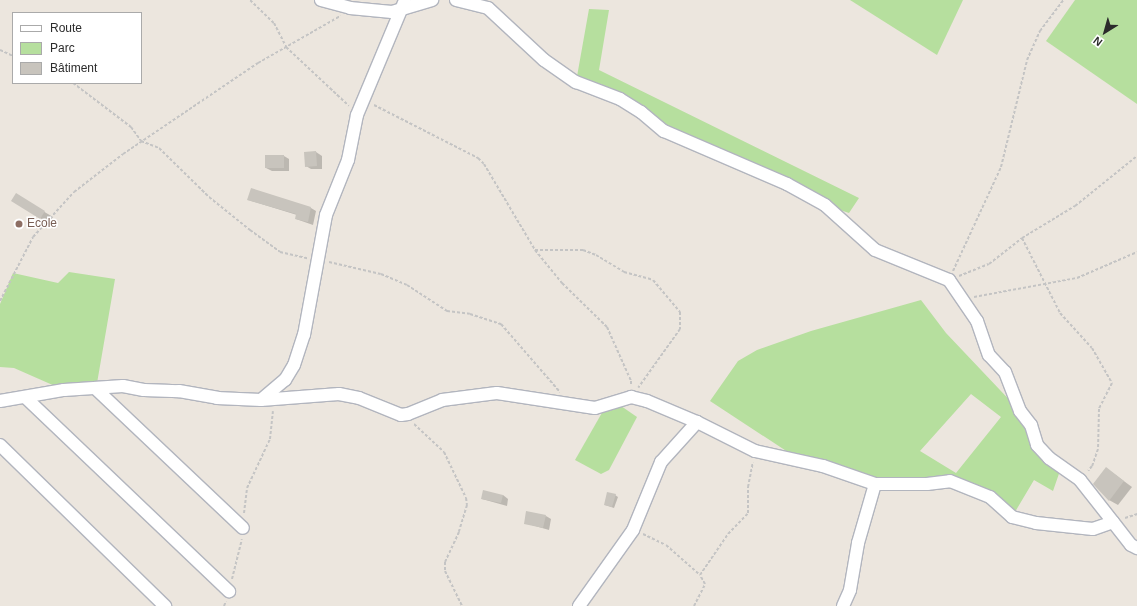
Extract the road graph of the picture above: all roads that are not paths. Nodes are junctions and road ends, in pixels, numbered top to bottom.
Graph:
1 (320, 0) edge
2 (432, 0) edge
3 (456, 0) edge
4 (403, 5) edge
5 (96, 389) junction
6 (25, 397) junction
7 (261, 400) junction
8 (0, 401) edge
9 (697, 422) junction
10 (0, 445) edge
11 (875, 484) junction
12 (1112, 522) junction
13 (243, 528) road end
14 (1137, 548) edge
15 (228, 591) road end
16 (165, 606) edge
17 (579, 606) edge
18 (843, 606) edge

1 - 4 street
2 - 4 street
3 - 12 street
4 - 7 street
5 - 6 street
5 - 7 street
5 - 13 street
6 - 8 street
6 - 15 street
7 - 9 street
9 - 11 street
9 - 17 street
10 - 16 street
11 - 12 street
11 - 18 street
12 - 14 street

